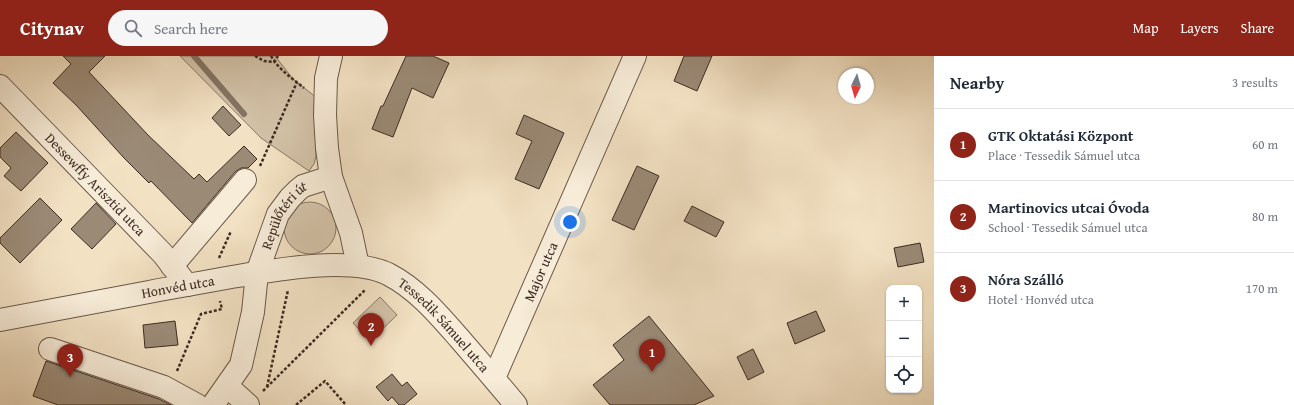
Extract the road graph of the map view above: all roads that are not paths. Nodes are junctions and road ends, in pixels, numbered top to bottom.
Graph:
1 (331, 56) edge
2 (635, 56) edge
3 (0, 86) edge
4 (252, 175) road end
5 (331, 177) junction
6 (172, 266) junction
7 (360, 276) junction
8 (256, 282) junction
9 (187, 284) junction
10 (0, 320) edge
11 (50, 349) dead end
12 (494, 378) junction
13 (227, 386) junction
14 (197, 405) edge
15 (213, 405) edge
16 (248, 405) edge
17 (516, 405) edge

1 - 5 street, Repülőtéri út
2 - 12 street, Major utca
3 - 6 street, Dessewffy Arisztid utca
4 - 6 street
5 - 7 street, Repülőtéri út
5 - 8 street, Repülőtéri út
6 - 9 street, Dessewffy Arisztid utca
7 - 8 street, Honvéd utca
7 - 12 street, Tessedik Sámuel utca
8 - 9 street, Honvéd utca
8 - 13 street, Repülőtéri út
9 - 10 street, Honvéd utca
11 - 14 street
12 - 17 street, Tessedik Sámuel utca
13 - 15 street, Repülőtéri út
13 - 16 street

